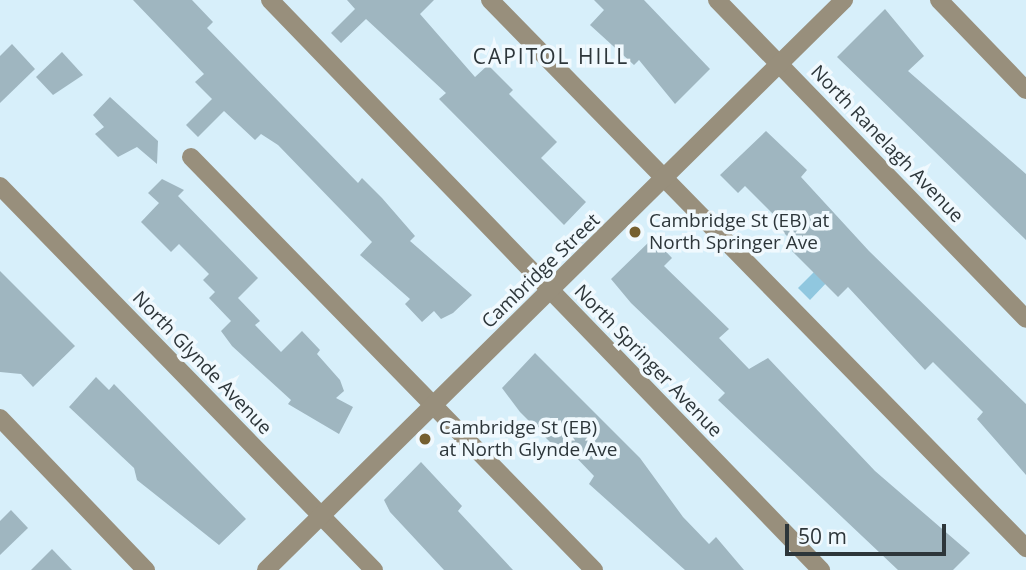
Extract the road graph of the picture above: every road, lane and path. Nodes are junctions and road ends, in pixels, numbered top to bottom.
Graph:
1 (270, 0) edge
2 (490, 0) edge
3 (717, 0) edge
4 (844, 0) edge
5 (939, 0) edge
6 (780, 65) junction
7 (1026, 90) edge
8 (191, 157) dead end
9 (665, 178) junction
10 (0, 186) edge
11 (550, 291) junction
12 (1026, 318) edge
13 (434, 405) junction
14 (0, 418) edge
15 (321, 516) junction
16 (1026, 548) edge
17 (146, 570) edge
18 (266, 570) edge
19 (374, 570) edge
20 (594, 570) edge
21 (821, 570) edge

1 - 11 street, North Springer Avenue
2 - 9 street
3 - 6 street, North Ranelagh Avenue
4 - 6 street, Cambridge Street
5 - 7 street
6 - 9 street, Cambridge Street
6 - 12 street, North Ranelagh Avenue
8 - 13 street
9 - 11 street, Cambridge Street
9 - 16 street
10 - 15 street, North Glynde Avenue
11 - 13 street, Cambridge Street
11 - 21 street, North Springer Avenue
13 - 15 street, Cambridge Street
13 - 20 street
14 - 17 street
15 - 18 street, Cambridge Street
15 - 19 street, North Glynde Avenue

